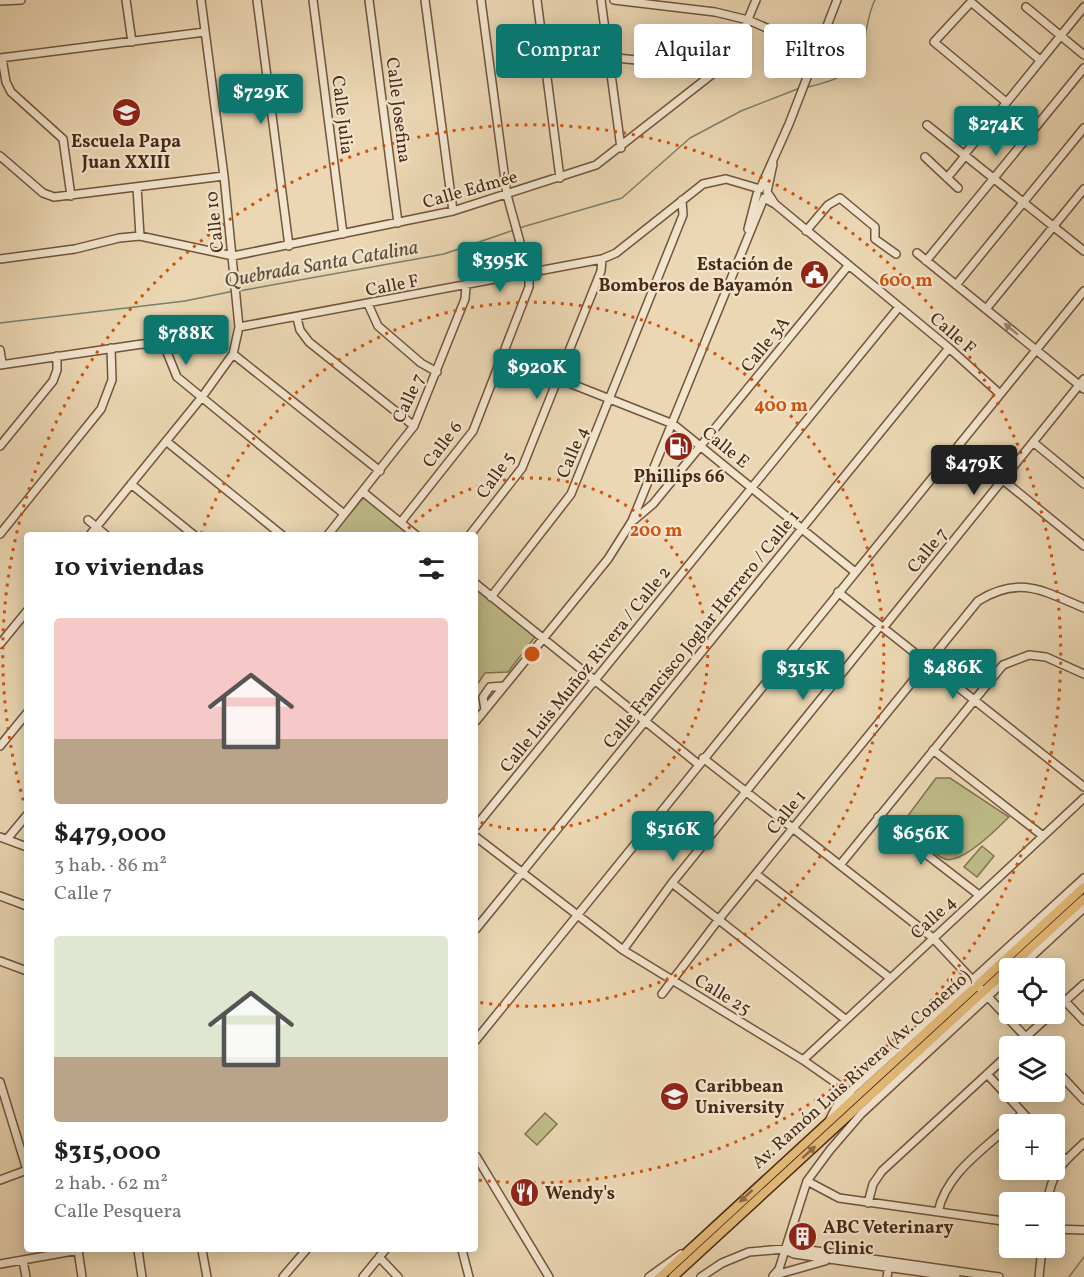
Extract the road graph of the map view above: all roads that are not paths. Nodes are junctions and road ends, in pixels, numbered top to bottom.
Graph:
1 (21, 0) edge
2 (126, 0) edge
3 (201, 0) edge
4 (257, 0) edge
5 (313, 0) edge
6 (369, 0) edge
7 (425, 0) edge
8 (481, 0) edge
9 (537, 0) edge
10 (601, 0) edge
11 (614, 0) edge
12 (756, 0) edge
13 (837, 0) edge
14 (0, 1) edge
15 (1026, 7) dead end
16 (1084, 7) edge
17 (748, 20) junction
18 (604, 24) edge
19 (746, 24) edge
20 (828, 24) edge
21 (764, 27) edge
22 (205, 32) junction
23 (1060, 35) junction
24 (132, 42) junction
25 (1084, 55) edge
26 (1, 58) edge
27 (1040, 60) junction
28 (1084, 68) edge
29 (611, 78) edge
30 (708, 78) edge
31 (807, 78) edge
32 (1006, 102) junction
33 (927, 125) dead end
34 (1084, 128) edge
35 (621, 148) junction
36 (964, 155) junction
37 (0, 156) edge
38 (925, 157) dead end
39 (224, 176) junction
40 (561, 178) junction
41 (947, 178) junction
42 (994, 179) junction
43 (137, 187) junction
44 (958, 188) dead end
45 (1084, 189) edge
46 (761, 193) junction
47 (507, 195) junction
48 (71, 196) junction
49 (1078, 197) junction
50 (682, 200) junction
51 (1084, 202) edge
52 (1023, 203) junction
53 (453, 212) junction
54 (398, 223) junction
55 (1053, 226) junction
56 (806, 231) junction
57 (343, 234) junction
58 (140, 236) junction
59 (289, 246) junction
60 (1084, 251) edge
61 (917, 253) dead end
62 (896, 254) dead end
63 (232, 256) junction
64 (603, 259) junction
65 (0, 260) edge
66 (926, 261) junction
67 (848, 266) junction
68 (529, 275) junction
69 (956, 285) junction
70 (466, 286) junction
71 (1084, 291) edge
72 (368, 304) junction
73 (899, 307) junction
74 (986, 309) junction
75 (297, 318) junction
76 (239, 327) junction
77 (111, 348) junction
78 (949, 348) junction
79 (0, 350) edge
80 (1036, 350) junction
81 (233, 354) junction
82 (57, 356) junction
83 (1, 364) edge
84 (436, 372) junction
85 (559, 379) junction
86 (1082, 384) edge
87 (1000, 394) junction
88 (201, 397) junction
89 (611, 399) junction
90 (673, 424) junction
91 (414, 426) junction
92 (166, 441) junction
93 (1033, 442) junction
94 (0, 446) edge
95 (701, 447) junction
96 (380, 471) junction
97 (1003, 480) junction
98 (131, 483) junction
99 (1084, 483) edge
100 (752, 488) junction
101 (363, 492) junction
102 (344, 514) junction
103 (88, 520) dead end
104 (633, 521) junction
105 (401, 522) junction
106 (96, 526) junction
107 (802, 528) junction
108 (92, 532) edge
109 (103, 532) edge
110 (190, 532) edge
111 (277, 532) edge
112 (330, 532) edge
113 (412, 532) edge
114 (472, 532) edge
115 (0, 534) edge
116 (1084, 546) edge
117 (855, 572) junction
118 (478, 586) edge
119 (838, 592) junction
120 (491, 597) junction
121 (1084, 608) edge
122 (24, 615) edge
123 (881, 627) junction
124 (543, 638) junction
125 (0, 644) edge
126 (926, 664) junction
127 (1084, 674) edge
128 (595, 680) junction
129 (974, 701) junction
130 (24, 716) edge
131 (478, 719) edge
132 (645, 721) junction
133 (0, 729) edge
134 (8, 735) junction
135 (0, 746) edge
136 (933, 750) junction
137 (700, 761) junction
138 (1084, 788) edge
139 (746, 792) junction
140 (1084, 798) edge
141 (24, 818) edge
142 (878, 818) junction
143 (478, 824) edge
144 (793, 828) junction
145 (1043, 836) junction
146 (3, 838) edge
147 (478, 839) edge
148 (24, 846) edge
149 (840, 865) junction
150 (520, 873) junction
151 (756, 874) junction
152 (1084, 878) edge
153 (672, 883) junction
154 (1084, 887) edge
155 (979, 895) junction
156 (0, 896) edge
157 (1084, 899) edge
158 (24, 905) edge
159 (1084, 908) edge
160 (576, 915) junction
161 (718, 919) junction
162 (478, 926) edge
163 (933, 938) junction
164 (623, 950) junction
165 (1030, 958) edge
166 (0, 962) edge
167 (24, 970) edge
168 (890, 978) junction
169 (671, 980) junction
170 (999, 981) edge
171 (1084, 984) edge
172 (981, 988) junction
173 (662, 994) dead end
174 (1065, 1001) joint
175 (845, 1019) junction
176 (1084, 1021) edge
177 (1040, 1024) edge
178 (1025, 1036) edge
179 (1027, 1036) edge
180 (478, 1038) edge
181 (803, 1060) junction
182 (999, 1063) edge
183 (987, 1074) junction
184 (1065, 1080) edge
185 (0, 1082) edge
186 (854, 1094) junction
187 (1084, 1100) edge
188 (1023, 1113) edge
189 (999, 1135) edge
190 (1084, 1143) edge
191 (478, 1159) edge
192 (24, 1160) edge
193 (1066, 1160) joint
194 (24, 1171) edge
195 (0, 1180) edge
196 (807, 1181) junction
197 (1049, 1192) edge
198 (868, 1203) junction
199 (938, 1212) junction
200 (999, 1220) edge
201 (1065, 1229) edge
202 (1084, 1230) edge
203 (689, 1250) junction
204 (785, 1250) junction
205 (67, 1252) edge
206 (78, 1252) edge
207 (138, 1252) edge
208 (202, 1252) edge
209 (304, 1252) edge
210 (383, 1252) edge
211 (463, 1252) edge
212 (379, 1257) junction
213 (1041, 1258) edge
214 (23, 1260) junction
215 (832, 1260) junction
216 (0, 1264) edge
217 (889, 1265) junction
218 (771, 1276) edge
219 (26, 1277) edge
220 (82, 1277) edge
221 (142, 1277) edge
222 (207, 1277) edge
223 (283, 1277) edge
224 (363, 1277) edge
225 (398, 1277) edge
226 (469, 1277) edge
227 (549, 1277) edge
228 (649, 1277) edge
229 (660, 1277) edge
230 (674, 1277) edge
231 (701, 1277) edge
232 (887, 1277) edge
233 (957, 1277) edge
234 (999, 1277) edge
235 (1039, 1277) edge

1 - 14 street
2 - 24 street
3 - 22 street, Calle 10
4 - 59 street
5 - 57 street, Calle Julia
6 - 54 street, Calle Josefina
7 - 53 street
8 - 47 street
9 - 40 street
10 - 18 street
11 - 17 street
12 - 17 street, Calle Edmée
13 - 20 street
15 - 23 street
16 - 23 street
17 - 19 street, Calle Edmée
17 - 21 street
22 - 24 street
22 - 39 street, Calle 10
23 - 25 street
23 - 27 street
24 - 26 street
26 - 48 street
27 - 32 street
27 - 32 street
28 - 42 street
29 - 35 street
30 - 35 street, Calle Edmée
31 - 46 street
32 - 36 street
33 - 36 street
34 - 52 street
35 - 40 street, Calle Edmée
36 - 41 street
36 - 42 street
37 - 48 street
38 - 41 street
39 - 43 street
39 - 63 street, Calle 10
40 - 47 street, Calle Edmée
41 - 44 street
42 - 52 street
42 - 66 street
43 - 48 street
43 - 58 street
45 - 49 street
46 - 50 street, Calle F
46 - 56 street, Calle F
46 - 90 street
47 - 53 street, Calle Edmée
47 - 68 street
49 - 51 street
49 - 55 street
50 - 64 street, Calle F
50 - 89 street, Calle 4
52 - 55 street
52 - 69 street
53 - 54 street, Calle Edmée
54 - 57 street, Calle Edmée
55 - 60 street
55 - 74 street
56 - 62 street
56 - 67 street, Calle F
57 - 59 street, Calle Edmée
58 - 63 street, Calle Edmée
58 - 65 street
59 - 63 street, Calle Edmée
61 - 66 street
63 - 76 street, Calle 10
64 - 68 street, Calle F
64 - 85 street, Calle 5
66 - 69 street
67 - 73 street, Calle F
67 - 95 street, Calle 3A
68 - 70 street, Calle F
68 - 105 street, Calle 6
69 - 74 street
70 - 72 street, Calle F
70 - 84 street, Calle 7
71 - 80 street
72 - 75 street, Calle F
72 - 84 street
73 - 78 street, Calle F
73 - 100 street, Calle Luis Muñoz Rivera / Calle 2
80 -> 74 street
75 - 76 street, Calle F
75 - 91 street
76 - 81 street, Calle 10
77 - 82 street
77 - 88 street
77 - 115 street
78 - 87 street, Calle F
78 - 107 street, Calle Francisco Joglar Herrero / Calle 1
79 - 83 street
80 - 86 street
80 - 87 street
81 - 88 street, Calle 10
81 - 96 street
82 - 83 street
82 - 94 street
84 - 91 street, Calle 7
85 - 89 street, Calle E
85 - 114 street, Calle 5
86 - 93 street, Calle 7
87 - 117 street
88 - 92 street, Calle 10
88 - 102 street
89 - 90 street, Calle E
89 - 120 street, Calle 4
90 - 95 street, Calle E
90 - 104 street
91 - 96 street, Calle 7
92 - 98 street, Calle 10
92 - 111 street
93 - 97 street, Calle 7
93 - 99 street
95 - 100 street, Calle E
95 - 104 street, Calle 3A
96 - 101 street, Calle 7
97 - 116 street
97 - 123 street, Calle 7
98 - 106 street, Calle 10
98 - 110 street
100 - 107 street, Calle E
100 - 128 street, Calle Luis Muñoz Rivera / Calle 2
101 - 102 street, Calle 7
101 - 105 street
102 - 112 street, Calle 7
103 - 106 street
104 - 124 street
105 - 113 street
106 - 108 street, Calle 10
106 - 109 street
107 - 117 street, Calle E
107 - 132 street, Calle Francisco Joglar Herrero / Calle 1
117 - 119 street
118 - 120 street
119 - 123 street
119 - 137 street
120 - 124 street
121 - 126 street, Calle 1
122 - 125 street
123 - 126 street
123 - 139 street, Calle 7
124 - 128 street
124 - 131 street
126 - 129 street
126 - 144 street, Calle 1
127 - 129 street
128 - 132 street
128 - 143 street, Calle Luis Muñoz Rivera / Calle 2
129 - 136 street
129 - 138 street
130 - 134 street
132 - 137 street
132 - 150 street, Calle Francisco Joglar Herrero / Calle 1
133 - 134 street
134 - 135 street
136 - 142 street
136 - 145 street
137 - 139 street
137 - 160 street
139 - 144 street
139 - 153 street, Calle 7
140 - 145 street, Calle 4
141 - 146 street
142 - 149 street
142 - 155 street
144 - 149 street
144 - 151 street, Calle 1
145 - 155 street, Calle 4
146 - 148 street
147 - 150 street, Calle 25
149 - 163 street
150 - 160 street, Calle 25
150 - 162 street, Calle Francisco Joglar Herrero / Calle 1
151 - 161 street, Calle 1
151 - 168 street
152 - 172 street
153 - 161 street
153 - 164 street, Calle 7
154 - 172 main road, Av. Ramón Luis Rivera (Av. Comerío)
155 - 163 street, Calle 4
156 - 158 street
157 - 172 main road, Av. Ramón Luis Rivera (Av. Comerío)
159 - 165 street
160 - 164 street, Calle 25
160 - 180 street
161 - 169 street, Calle 1
161 - 175 street
163 - 168 street, Calle 4
163 - 172 street
164 - 169 street, Calle 25
166 - 167 street
168 - 175 street, Calle 4
169 - 173 street, Calle 1
169 - 181 street, Calle 25
170 - 172 street
171 - 174 street
172 - 178 street
172 - 186 main road, Av. Ramón Luis Rivera (Av. Comerío)
172 - 196 street
230 -> 172 main road, Av. Ramón Luis Rivera (Av. Comerío)
174 - 176 street
175 - 181 street, Calle 4
177 - 179 street
181 - 186 street, Calle 25
182 - 183 street
183 - 188 street
183 - 198 street
184 - 187 street
185 - 192 street
186 -> 203 main road, Av. Ramón Luis Rivera (Av. Comerío)
189 - 199 street
190 - 193 street
191 - 227 street
193 - 197 street
194 - 195 street
196 - 198 street
196 - 204 street
198 - 199 street
199 - 200 street
201 - 202 street
203 - 228 street
203 - 229 main road, Av. Ramón Luis Rivera (Av. Comerío)
204 - 215 street
204 - 217 street
204 - 218 street
204 - 231 street
205 - 214 street
206 - 220 street
207 - 221 street
208 - 222 street
209 - 223 street
210 - 212 street
211 - 226 street
212 - 224 street
212 - 225 street
213 - 235 street
214 - 216 street
214 - 219 street
215 - 217 street
215 - 218 street
217 - 232 street
217 - 233 street
217 - 234 street

